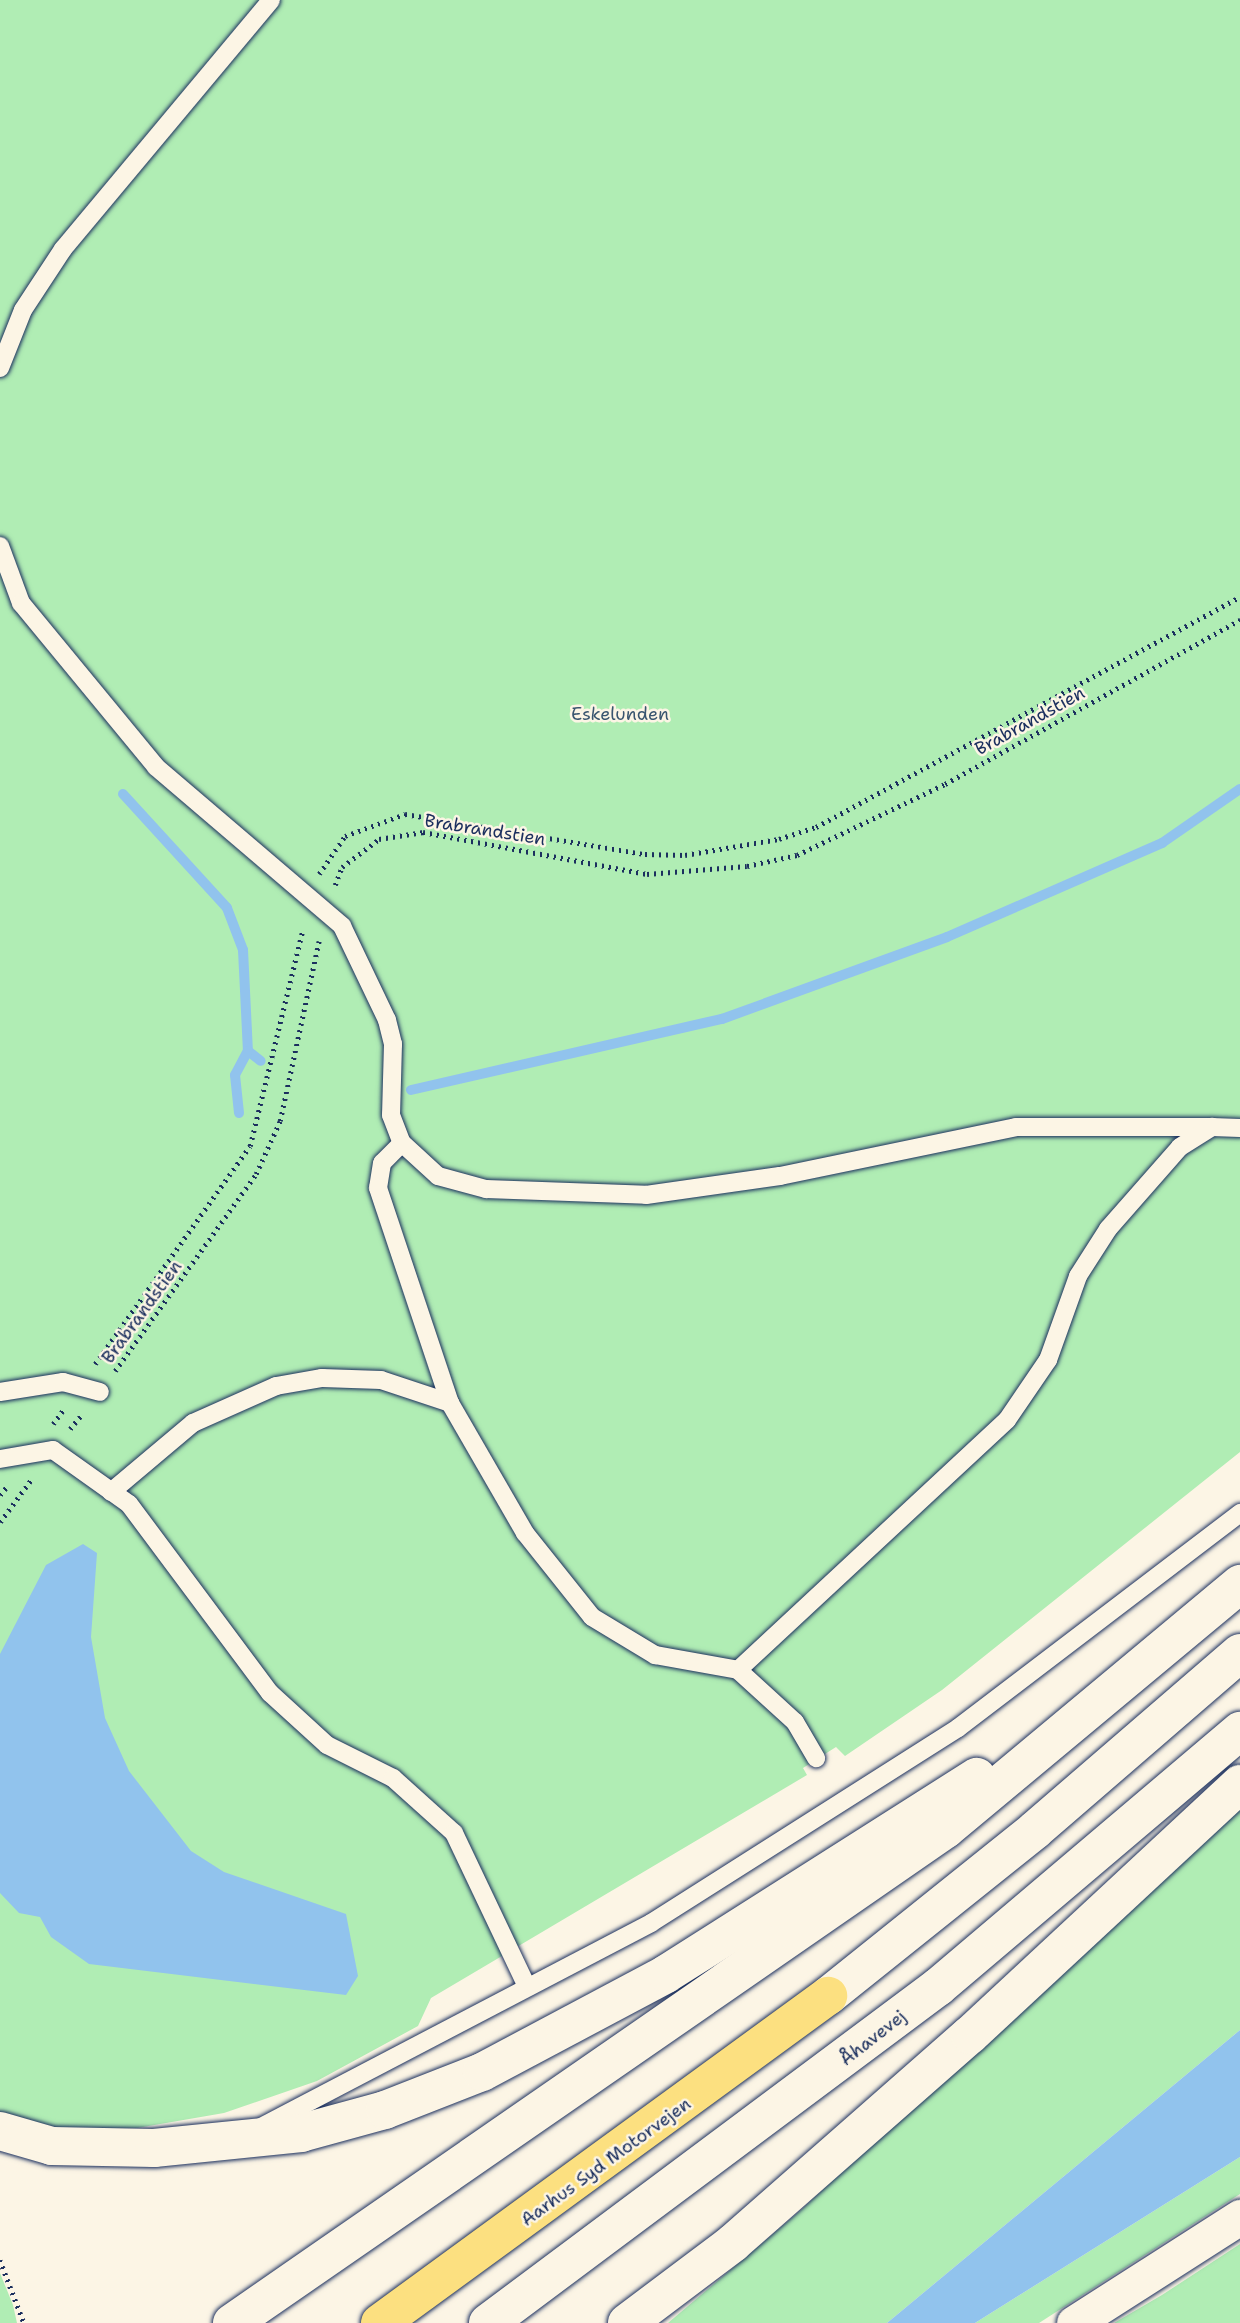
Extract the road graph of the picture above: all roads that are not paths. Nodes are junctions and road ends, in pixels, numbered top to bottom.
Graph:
1 (271, 0) edge
2 (0, 368) edge
3 (0, 546) edge
4 (3, 564) edge
5 (1212, 1127) junction
6 (1240, 1128) edge
7 (402, 1143) junction
8 (0, 1392) edge
9 (100, 1392) road end
10 (450, 1403) junction
11 (0, 1459) edge
12 (111, 1492) junction
13 (1240, 1513) edge
14 (1240, 1584) edge
15 (1240, 1653) edge
16 (738, 1670) junction
17 (1097, 1701) junction
18 (1240, 1731) edge
19 (816, 1758) dead end
20 (1240, 1784) edge
21 (527, 1987) junction
22 (828, 1996) joint
23 (0, 2131) edge
24 (231, 2143) junction
25 (1240, 2217) edge
26 (232, 2323) edge
27 (380, 2323) edge
28 (488, 2323) edge
29 (627, 2323) edge
30 (1074, 2323) edge

1 - 2 lane
3 - 4 lane
4 - 7 lane
5 - 6 lane
5 - 7 lane
5 - 16 lane
7 - 10 lane
8 - 9 lane
10 - 12 lane
10 - 16 lane
11 - 12 lane
12 - 21 lane
13 - 21 lane
14 - 17 main road
15 - 22 main road
16 - 19 lane
17 - 24 main road
17 - 26 main road
18 - 28 main road, Åhavevej
20 - 29 main road
21 - 24 lane
22 - 27 highway, Aarhus Syd Motorvejen
23 - 24 main road
25 - 30 street

